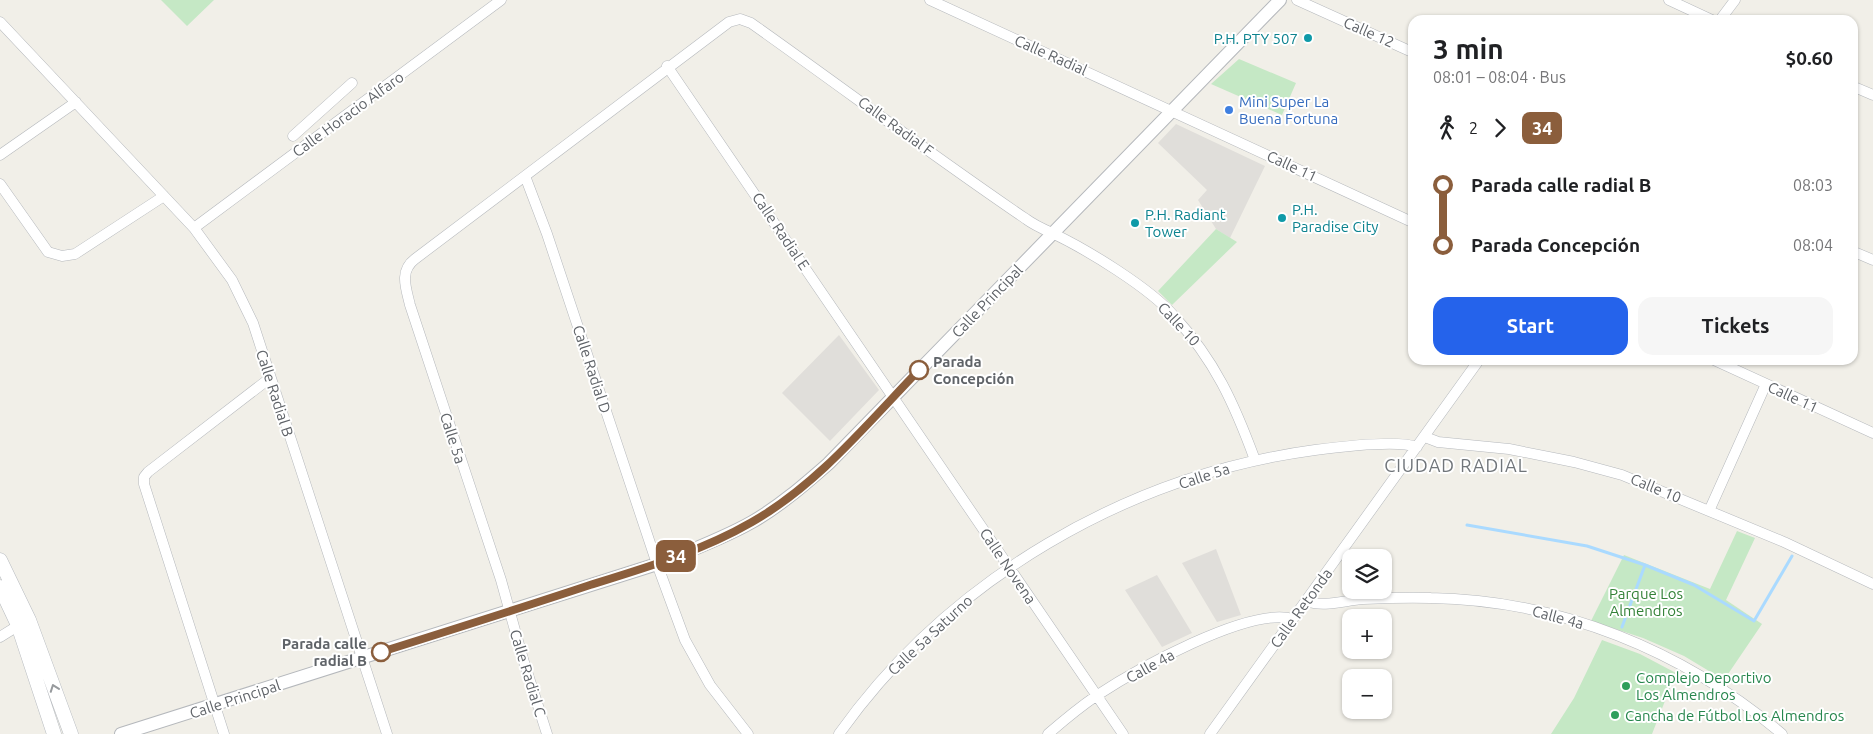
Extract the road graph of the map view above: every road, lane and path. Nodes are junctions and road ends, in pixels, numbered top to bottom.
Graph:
1 (501, 0) edge
2 (930, 0) edge
3 (1280, 0) edge
4 (1298, 0) edge
5 (1669, 0) edge
6 (1735, 0) edge
7 (1701, 15) edge
8 (1724, 15) edge
9 (0, 22) edge
10 (1408, 50) edge
11 (667, 66) junction
12 (352, 83) dead end
13 (1858, 89) edge
14 (1873, 95) edge
15 (76, 102) junction
16 (1172, 110) junction
17 (304, 127) junction
18 (293, 136) dead end
19 (314, 139) junction
20 (0, 155) edge
21 (525, 176) junction
22 (0, 184) edge
23 (164, 196) junction
24 (1408, 220) edge
25 (194, 228) junction
26 (1052, 233) junction
27 (1858, 254) edge
28 (1873, 260) edge
29 (1475, 365) edge
30 (1725, 365) edge
31 (270, 378) junction
32 (1766, 384) junction
33 (894, 396) junction
34 (1873, 433) edge
35 (1425, 437) junction
36 (1417, 447) junction
37 (1255, 460) junction
38 (1709, 510) junction
39 (0, 560) edge
40 (656, 564) junction
41 (1008, 567) junction
42 (1873, 584) edge
43 (0, 587) edge
44 (1306, 601) junction
45 (509, 611) junction
46 (1293, 619) junction
47 (23, 623) junction
48 (0, 637) edge
49 (363, 658) junction
50 (1096, 696) junction
51 (215, 706) junction
52 (54, 734) edge
53 (71, 734) edge
54 (121, 734) edge
55 (224, 734) edge
56 (387, 734) edge
57 (547, 734) edge
58 (748, 734) edge
59 (839, 734) edge
60 (1048, 734) edge
61 (1123, 734) edge
62 (1210, 734) edge
63 (1782, 734) edge

1 - 19 street, Calle Horacio Alfaro
2 - 16 street, Calle Radial
3 - 16 street, Calle Principal
4 - 10 street, Calle 12
5 - 7 street
6 - 8 street
9 - 15 street, Calle Radial B
11 - 21 street
11 - 26 street, Calle Radial F
11 - 33 street, Calle Radial E
12 - 17 street
13 - 14 street
15 - 20 street
15 - 23 street, Calle Radial B
16 - 24 street, Calle 11
16 - 26 street, Calle Principal
17 - 18 street
17 - 19 street
19 - 25 street, Calle Horacio Alfaro
21 - 40 street, Calle Radial D
21 - 45 street, Calle 5a
22 - 23 street
23 - 25 street, Calle Radial B
25 - 31 street, Calle Radial B
26 - 33 street, Calle Principal
26 - 37 street, Calle 10
27 - 28 street
29 - 35 street, Calle Retonda
30 - 32 street, Calle 11
31 - 49 street, Calle Radial B
31 - 51 street
32 - 34 street, Calle 11
32 - 38 street
33 - 40 street, Calle Principal
33 - 41 street, Calle Novena
35 - 36 street, Calle Retonda
35 - 38 street, Calle 10
36 - 37 street, Calle 5a
36 - 44 street, Calle Retonda
37 - 41 street, Calle 5a
38 - 42 street, Calle 10
39 - 47 main road
40 - 45 street, Calle Principal
40 - 58 street, Calle Radial D
41 - 50 street, Calle Novena
41 - 59 street, Calle 5a Saturno
43 - 47 main road
44 - 46 street, Calle Retonda
44 - 63 street, Calle 4a
45 - 49 street, Calle Principal
45 - 57 street, Calle Radial C
46 - 50 street, Calle 4a
46 - 62 street, Calle Retonda
47 - 48 street
47 - 52 main road
53 -> 47 main road
49 - 51 street, Calle Principal
49 - 56 street, Calle Radial B
50 - 60 street, Calle 4a
50 - 61 street, Calle Novena
51 - 54 street, Calle Principal
51 - 55 street

